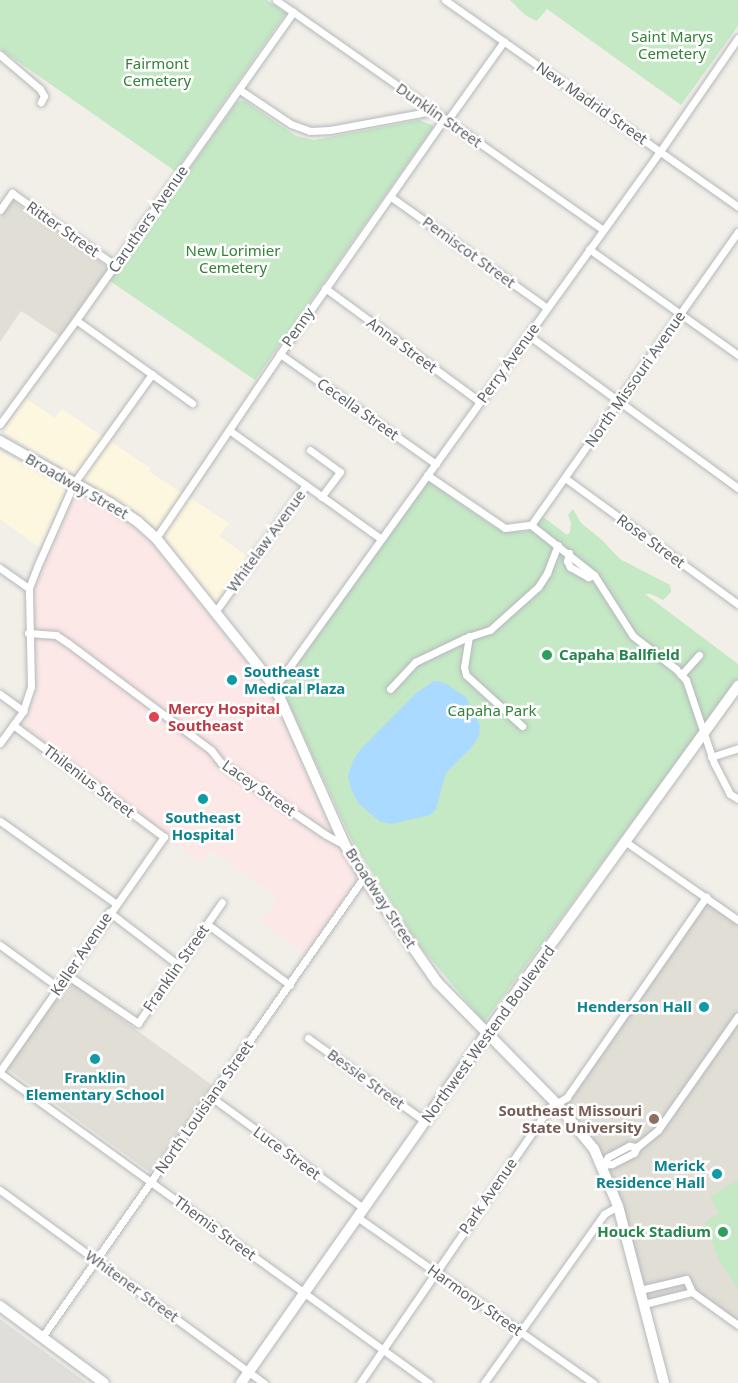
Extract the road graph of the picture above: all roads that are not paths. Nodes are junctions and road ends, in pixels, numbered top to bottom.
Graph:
1 (276, 0) edge
2 (445, 0) edge
3 (293, 12) junction
4 (738, 38) edge
5 (504, 41) junction
6 (0, 55) edge
7 (240, 90) junction
8 (41, 102) dead end
9 (433, 111) junction
10 (446, 120) junction
11 (661, 150) junction
12 (392, 197) junction
13 (738, 207) edge
14 (0, 210) edge
15 (603, 230) junction
16 (738, 232) edge
17 (590, 249) junction
18 (115, 265) junction
19 (325, 288) junction
20 (547, 308) junction
21 (680, 314) junction
22 (76, 320) junction
23 (528, 335) junction
24 (280, 354) junction
25 (738, 355) edge
26 (152, 374) junction
27 (619, 400) junction
28 (480, 402) junction
29 (192, 403) dead end
30 (0, 424) edge
31 (229, 430) junction
32 (0, 441) edge
33 (310, 450) dead end
34 (436, 464) junction
35 (427, 475) junction
36 (565, 478) junction
37 (74, 483) junction
38 (306, 485) junction
39 (738, 488) edge
40 (321, 497) junction
41 (531, 525) junction
42 (156, 538) junction
43 (381, 539) junction
44 (558, 545) junction
45 (0, 568) edge
46 (28, 588) junction
47 (738, 604) edge
48 (215, 612) junction
49 (28, 633) junction
50 (469, 636) junction
51 (699, 655) dead end
52 (681, 675) junction
53 (738, 686) edge
54 (275, 687) junction
55 (390, 689) dead end
56 (0, 694) edge
57 (23, 711) junction
58 (13, 725) junction
59 (522, 726) dead end
60 (703, 736) junction
61 (0, 743) edge
62 (738, 748) edge
63 (711, 757) junction
64 (738, 799) edge
65 (0, 821) edge
66 (164, 837) joint
67 (626, 842) junction
68 (345, 845) junction
69 (364, 877) junction
70 (706, 897) junction
71 (222, 902) dead end
72 (115, 903) junction
73 (109, 912) junction
74 (738, 920) edge
75 (207, 924) junction
76 (0, 945) edge
77 (177, 964) junction
78 (290, 985) junction
79 (58, 987) junction
80 (738, 1016) edge
81 (486, 1034) junction
82 (308, 1038) dead end
83 (0, 1072) edge
84 (211, 1097) junction
85 (557, 1104) junction
86 (425, 1121) junction
87 (602, 1165) junction
88 (150, 1182) junction
89 (0, 1190) edge
90 (618, 1206) junction
91 (360, 1213) junction
92 (95, 1258) junction
93 (435, 1273) junction
94 (640, 1290) junction
95 (305, 1292) junction
96 (692, 1292) junction
97 (644, 1304) junction
98 (0, 1306) edge
99 (738, 1325) edge
100 (521, 1332) junction
101 (42, 1337) junction
102 (384, 1349) junction
103 (248, 1372) junction
104 (104, 1383) edge
105 (241, 1383) edge
106 (264, 1383) edge
107 (360, 1383) edge
108 (429, 1383) edge
109 (484, 1383) edge
110 (593, 1383) edge
111 (664, 1383) edge

1 - 3 street, Dunklin Street
2 - 5 street, New Madrid Street
3 - 7 street, Caruthers Avenue
3 - 9 street, Dunklin Street
4 - 11 street, Perry Avenue
5 - 10 street, Penny
5 - 11 street, New Madrid Street
6 - 8 street
7 - 9 street
7 - 18 street, Caruthers Avenue
9 - 10 street, Dunklin Street
10 - 12 street, Penny
10 - 15 street, Dunklin Street
11 - 13 street, New Madrid Street
11 - 15 street, Perry Avenue
12 - 19 street, Penny
12 - 20 street, Pemiscot Street
14 - 18 street, Ritter Street
15 - 17 street, Perry Avenue
16 - 21 street, North Missouri Avenue
17 - 20 street, Perry Avenue
17 - 21 street
18 - 22 street, Caruthers Avenue
19 - 24 street, Penny
19 - 28 street, Anna Street
20 - 23 street, Perry Avenue
21 - 25 street
21 - 27 street, North Missouri Avenue
22 - 26 street
22 - 30 street, Caruthers Avenue
23 - 27 street
23 - 28 street, Perry Avenue
24 - 31 street, Penny
24 - 34 street, Cecella Street
26 - 29 street
26 - 37 street
27 - 36 street, North Missouri Avenue
27 - 39 street
28 - 34 street, Perry Avenue
31 - 38 street
31 - 42 street, Penny
32 - 37 main road, Broadway Street
33 - 40 street
34 - 35 street, Perry Avenue
35 - 41 street
35 - 43 street, Perry Avenue
36 - 41 street, North Missouri Avenue
36 - 47 street, Rose Street
37 - 42 main road, Broadway Street
37 - 46 street
38 - 40 street, Whitelaw Avenue
38 - 48 street, Whitelaw Avenue
40 - 43 street, Whitelaw Avenue
41 - 44 street
42 - 48 main road, Broadway Street
43 - 54 street, Perry Avenue
44 - 50 street
44 - 52 street
45 - 46 street
46 - 49 street
48 - 54 main road, Broadway Street
49 - 57 street
49 - 68 street, Lacey Street
50 - 55 street
50 - 59 street
51 - 52 street
52 - 60 street
53 - 60 main road, Northwest Westend Boulevard
54 - 68 main road, Broadway Street
56 - 57 street
57 - 58 street
58 - 61 street
58 - 66 street, Thilenius Street
60 - 63 street
60 - 67 main road, Northwest Westend Boulevard
62 - 63 street
63 - 64 street
65 - 72 street
66 - 72 street, Keller Avenue
67 - 70 street
67 - 81 main road, Northwest Westend Boulevard
68 - 69 main road, Broadway Street
69 - 78 street, North Louisiana Street
69 - 81 main road, Broadway Street
70 - 74 street
70 - 85 street, Park Avenue
71 - 75 street, Franklin Street
72 - 73 street, Keller Avenue
73 - 77 street
73 - 79 street, Keller Avenue
75 - 77 street, Franklin Street
75 - 78 street
76 - 79 street
77 - 79 street, Franklin Street
78 - 84 street, North Louisiana Street
79 - 83 street, Keller Avenue
80 - 87 street
81 - 85 main road, Broadway Street
81 - 86 main road, Northwest Westend Boulevard
82 - 86 street, Bessie Street
83 - 88 street, Themis Street
84 - 88 street, North Louisiana Street
84 - 91 street, Luce Street
85 - 87 main road, Broadway Street
85 - 93 street, Park Avenue
86 - 91 main road, Northwest Westend Boulevard
87 - 90 main road, Broadway Street
88 - 92 street, North Louisiana Street
88 - 95 street, Themis Street
89 - 92 street, Whitener Street
90 - 94 main road, Broadway Street
90 - 100 street
91 - 93 street, Harmony Street
91 - 95 main road, Northwest Westend Boulevard
92 - 101 street, North Louisiana Street
92 - 103 street, Whitener Street
93 - 100 street, Harmony Street
93 - 102 street, Park Avenue
94 - 96 street
94 - 97 main road, Broadway Street
95 - 102 street, Themis Street
95 - 103 main road, Northwest Westend Boulevard
96 - 97 street
96 - 99 street
97 - 111 main road, Broadway Street
98 - 101 main road
100 - 109 street
100 - 110 street, Harmony Street
101 - 104 main road
102 - 107 street, Park Avenue
102 - 108 street, Themis Street
103 - 105 main road, Northwest Westend Boulevard
103 - 106 street, Whitener Street

